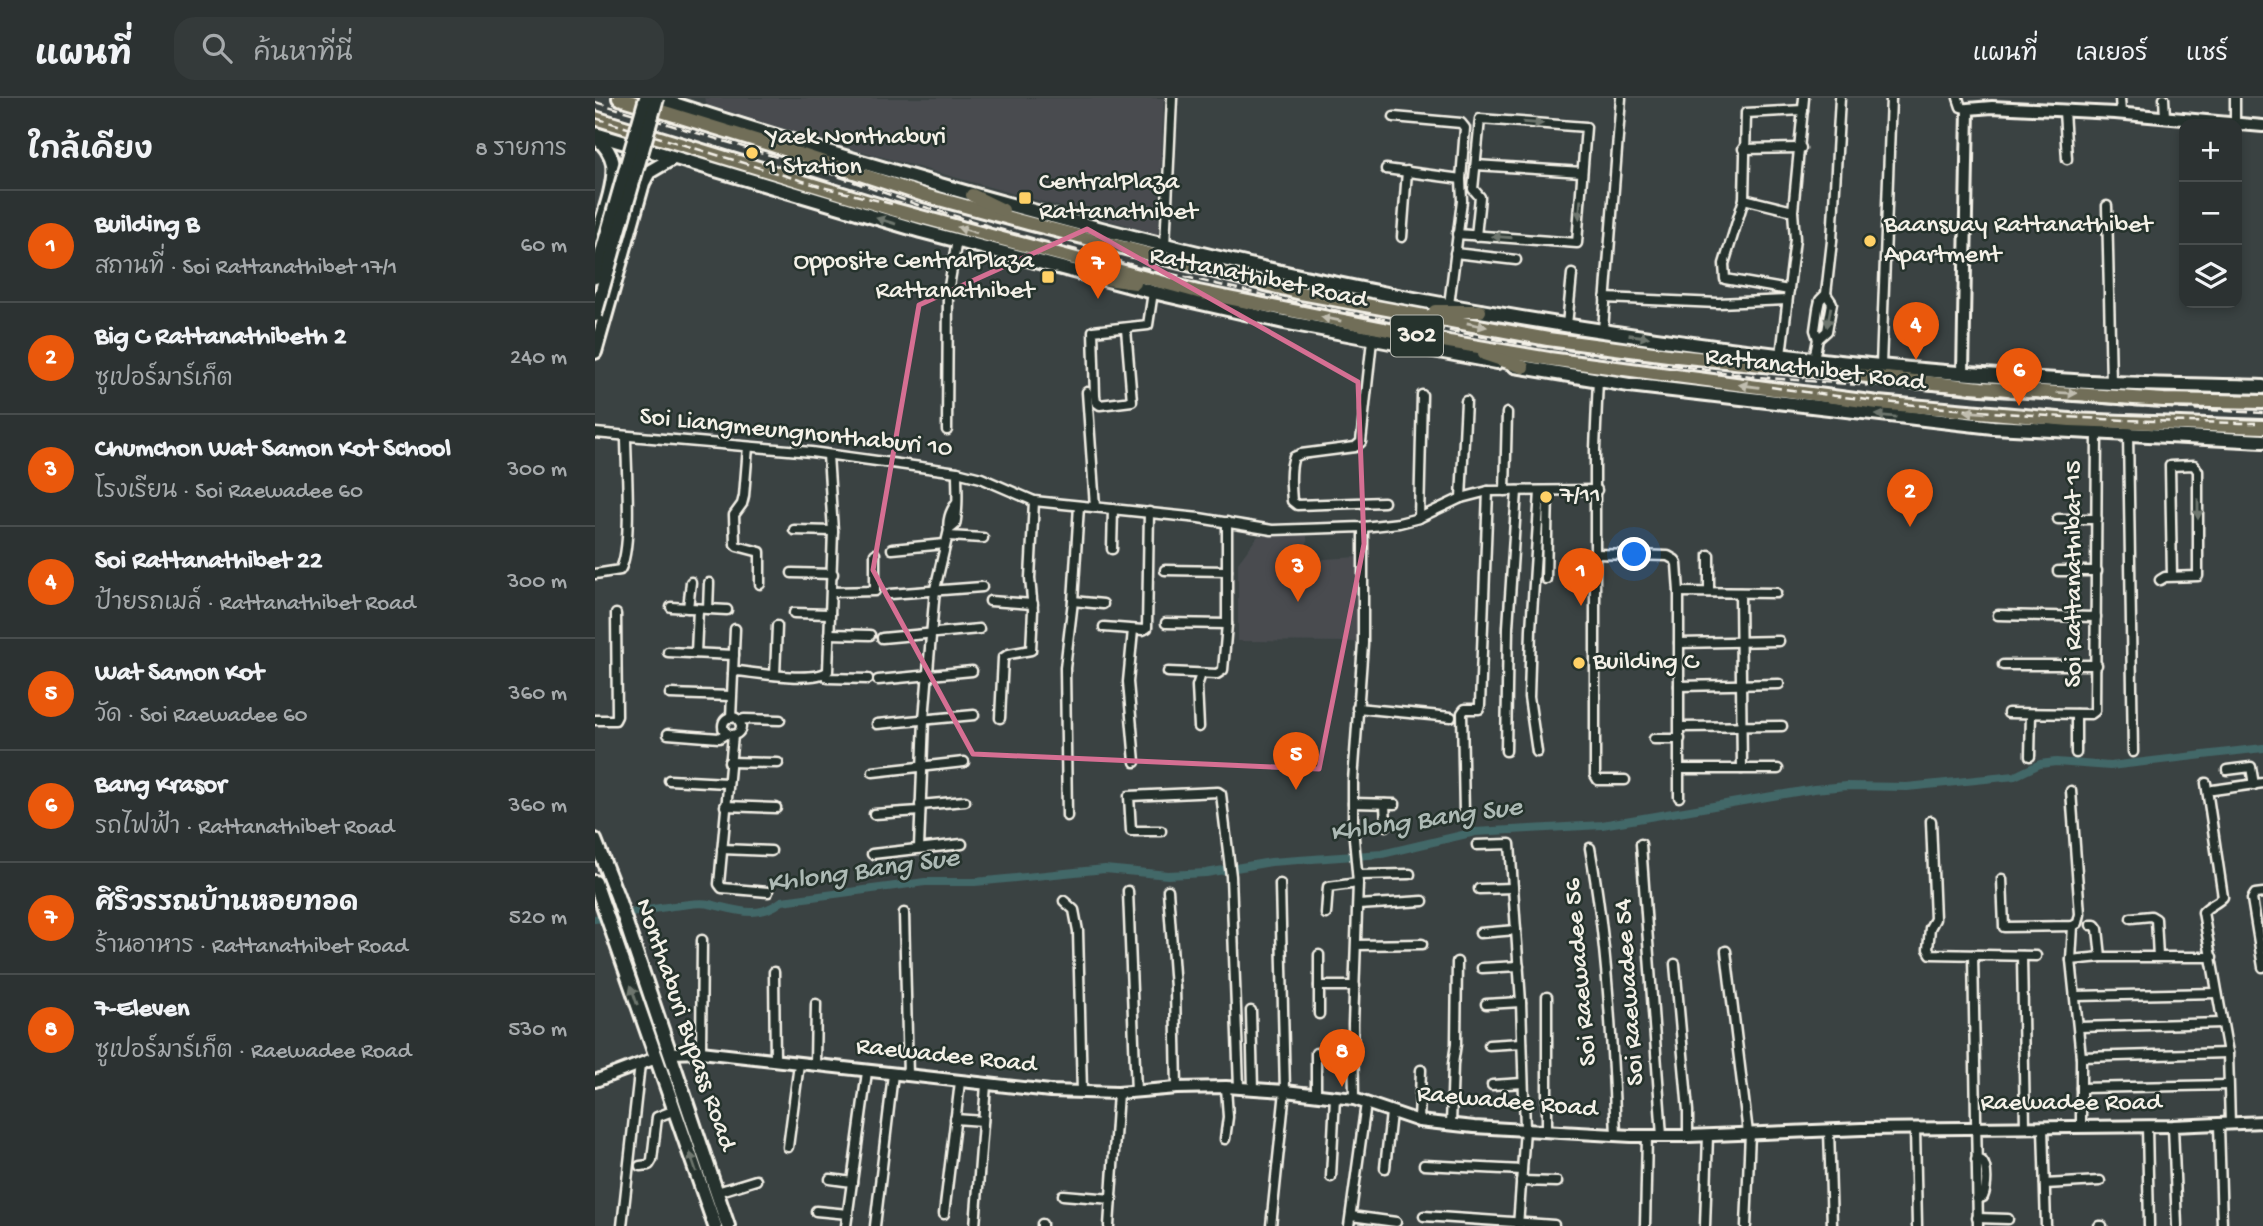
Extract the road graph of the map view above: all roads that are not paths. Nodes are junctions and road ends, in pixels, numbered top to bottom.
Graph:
1 (619, 98) edge
2 (646, 98) edge
3 (656, 98) edge
4 (685, 98) edge
5 (1172, 98) edge
6 (1621, 98) edge
7 (1804, 98) edge
8 (1840, 98) edge
9 (1891, 98) edge
10 (1958, 98) edge
11 (2120, 98) edge
12 (2164, 98) edge
13 (2235, 98) edge
14 (1968, 109) junction
15 (1803, 110) junction
16 (2064, 111) junction
17 (699, 112) junction
18 (2121, 113) junction
19 (1394, 117) dead end
20 (2165, 117) junction
21 (595, 118) edge
22 (2188, 119) edge
23 (2235, 119) edge
24 (2242, 124) edge
25 (2263, 126) edge
26 (595, 135) edge
27 (1801, 148) junction
28 (1744, 149) junction
29 (673, 158) junction
30 (2067, 159) dead end
31 (1476, 165) junction
32 (1386, 169) dead end
33 (1407, 171) junction
34 (1582, 172) junction
35 (612, 178) junction
36 (1461, 179) junction
37 (643, 183) junction
38 (972, 195) junction
39 (1744, 199) junction
40 (2107, 206) dead end
41 (1793, 211) junction
42 (1028, 223) junction
43 (1457, 234) junction
44 (1476, 236) junction
45 (1402, 237) dead end
46 (957, 240) junction
47 (595, 242) edge
48 (1165, 246) junction
49 (1455, 253) junction
50 (1515, 260) dead end
51 (1572, 274) dead end
52 (595, 277) edge
53 (1100, 278) junction
54 (1153, 292) junction
55 (1198, 292) junction
56 (1788, 295) junction
57 (1605, 298) junction
58 (1449, 305) junction
59 (1480, 311) junction
60 (1407, 312) junction
61 (595, 315) edge
62 (1567, 325) junction
63 (1126, 329) junction
64 (1603, 330) junction
65 (1372, 340) junction
66 (1449, 342) junction
67 (595, 352) edge
68 (1781, 355) junction
69 (1814, 359) junction
70 (1881, 366) junction
71 (1523, 367) junction
72 (1962, 373) junction
73 (1598, 379) junction
74 (2111, 383) junction
75 (1087, 392) dead end
76 (2260, 395) edge
77 (1422, 396) dead end
78 (1466, 401) dead end
79 (1507, 413) dead end
80 (2263, 427) edge
81 (947, 430) dead end
82 (2097, 432) junction
83 (595, 433) edge
84 (2128, 433) junction
85 (626, 437) junction
86 (2263, 440) edge
87 (748, 447) junction
88 (828, 455) junction
89 (957, 472) junction
90 (1488, 491) junction
91 (1505, 491) junction
92 (1517, 491) junction
93 (1597, 491) junction
94 (1544, 492) junction
95 (1461, 498) junction
96 (1034, 501) junction
97 (1384, 502) dead end
98 (1079, 506) junction
99 (1095, 507) junction
100 (1113, 509) junction
101 (1149, 512) junction
102 (1419, 518) junction
103 (2057, 519) dead end
104 (2097, 519) junction
105 (1227, 522) junction
106 (1363, 527) junction
107 (794, 530) dead end
108 (833, 531) junction
109 (947, 537) junction
110 (983, 538) dead end
111 (892, 549) dead end
112 (1112, 549) dead end
113 (875, 554) dead end
114 (1596, 554) junction
115 (1709, 555) dead end
116 (1165, 570) dead end
117 (1227, 570) junction
118 (2058, 570) dead end
119 (2097, 571) junction
120 (792, 573) dead end
121 (833, 574) junction
122 (595, 575) edge
123 (2172, 576) junction
124 (1546, 579) dead end
125 (2160, 580) dead end
126 (691, 582) dead end
127 (709, 583) dead end
128 (760, 584) dead end
129 (982, 587) dead end
130 (935, 589) junction
131 (832, 592) junction
132 (1679, 592) junction
133 (1709, 592) junction
134 (1739, 593) junction
135 (1776, 593) dead end
136 (890, 594) dead end
137 (990, 601) dead end
138 (1073, 601) junction
139 (1033, 604) junction
140 (1103, 604) dead end
141 (671, 607) dead end
142 (693, 608) junction
143 (708, 609) junction
144 (727, 610) dead end
145 (794, 612) dead end
146 (617, 614) dead end
147 (830, 614) junction
148 (1998, 615) dead end
149 (2096, 617) junction
150 (1165, 623) dead end
151 (1227, 624) junction
152 (778, 626) dead end
153 (1104, 626) dead end
154 (735, 629) dead end
155 (979, 629) dead end
156 (1133, 630) junction
157 (829, 634) junction
158 (932, 634) junction
159 (870, 635) dead end
160 (882, 638) dead end
161 (1779, 641) dead end
162 (1740, 642) junction
163 (1679, 643) junction
164 (668, 652) dead end
165 (696, 653) junction
166 (734, 655) junction
167 (2003, 665) dead end
168 (2097, 666) junction
169 (972, 671) dead end
170 (1168, 672) dead end
171 (733, 674) junction
172 (824, 674) junction
173 (1201, 674) junction
174 (775, 675) junction
175 (927, 675) junction
176 (867, 679) dead end
177 (878, 680) dead end
178 (1741, 684) junction
179 (1779, 684) dead end
180 (1679, 686) junction
181 (670, 694) dead end
182 (731, 696) junction
183 (1357, 708) junction
184 (2008, 713) dead end
185 (2031, 713) junction
186 (2076, 714) junction
187 (974, 715) dead end
188 (1451, 717) dead end
189 (1000, 718) dead end
190 (735, 719) junction
191 (925, 719) junction
192 (595, 720) edge
193 (780, 720) dead end
194 (877, 724) dead end
195 (1741, 726) junction
196 (1782, 726) dead end
197 (1199, 727) dead end
198 (1680, 727) junction
199 (668, 734) dead end
200 (730, 734) junction
201 (1654, 739) dead end
202 (1680, 739) junction
203 (1506, 751) dead end
204 (1537, 752) dead end
205 (2133, 752) dead end
206 (2076, 753) dead end
207 (2030, 756) dead end
208 (729, 761) junction
209 (964, 762) dead end
210 (1135, 762) dead end
211 (778, 763) dead end
212 (922, 766) junction
213 (1679, 769) junction
214 (1742, 769) junction
215 (1778, 769) dead end
216 (2227, 770) dead end
217 (873, 772) dead end
218 (669, 780) dead end
219 (1625, 780) dead end
220 (727, 783) junction
221 (2258, 784) edge
222 (2071, 791) dead end
223 (1679, 797) dead end
224 (964, 802) dead end
225 (1353, 803) junction
226 (725, 806) junction
227 (776, 808) dead end
228 (920, 808) junction
229 (874, 814) dead end
230 (1464, 814) dead end
231 (1066, 816) dead end
232 (1931, 821) dead end
233 (1386, 826) dead end
234 (1161, 831) dead end
235 (595, 840) edge
236 (962, 844) dead end
237 (1641, 844) dead end
238 (1477, 845) dead end
239 (919, 848) junction
240 (1590, 848) dead end
241 (722, 849) junction
242 (771, 851) dead end
243 (872, 854) dead end
244 (1410, 874) dead end
245 (1358, 879) junction
246 (2002, 879) dead end
247 (595, 882) edge
248 (1280, 884) dead end
249 (1513, 888) junction
250 (1479, 889) dead end
251 (1168, 890) dead end
252 (1128, 891) dead end
253 (768, 892) dead end
254 (2263, 893) edge
255 (1064, 901) dead end
256 (1423, 901) dead end
257 (1358, 905) junction
258 (904, 913) dead end
259 (1326, 914) dead end
260 (2131, 918) dead end
261 (2091, 925) dead end
262 (2073, 926) junction
263 (1516, 930) junction
264 (1481, 933) dead end
265 (702, 940) dead end
266 (1422, 944) dead end
267 (1357, 945) junction
268 (1726, 951) dead end
269 (1319, 955) dead end
270 (1973, 955) junction
271 (2022, 956) junction
272 (2036, 956) dead end
273 (2101, 957) junction
274 (2158, 957) junction
275 (2212, 957) junction
276 (2071, 960) junction
277 (1457, 962) dead end
278 (1675, 964) dead end
279 (1518, 966) junction
280 (2263, 967) edge
281 (1482, 968) dead end
282 (774, 972) dead end
283 (1319, 986) junction
284 (1355, 986) junction
285 (2217, 993) junction
286 (2076, 996) junction
287 (1547, 997) dead end
288 (1521, 1002) junction
289 (1486, 1003) dead end
290 (816, 1004) dead end
291 (1251, 1011) dead end
292 (1319, 1014) dead end
293 (2222, 1023) junction
294 (2079, 1027) junction
295 (1522, 1043) junction
296 (1489, 1045) dead end
297 (701, 1052) junction
298 (670, 1053) junction
299 (1315, 1053) dead end
300 (2228, 1054) junction
301 (2081, 1057) junction
302 (656, 1058) junction
303 (775, 1061) junction
304 (799, 1063) junction
305 (640, 1064) junction
306 (815, 1065) junction
307 (1421, 1070) dead end
308 (867, 1072) junction
309 (893, 1074) junction
310 (908, 1076) junction
311 (595, 1081) edge
312 (960, 1082) junction
313 (1523, 1083) junction
314 (986, 1085) junction
315 (1492, 1085) dead end
316 (2228, 1085) junction
317 (1226, 1087) junction
318 (1239, 1087) junction
319 (1177, 1088) junction
320 (2081, 1088) junction
321 (1253, 1089) junction
322 (1285, 1091) junction
323 (1082, 1092) junction
324 (1136, 1092) junction
325 (1118, 1093) junction
326 (1316, 1095) junction
327 (1335, 1097) junction
328 (1354, 1099) junction
329 (1366, 1103) junction
330 (675, 1110) junction
331 (1391, 1113) junction
332 (955, 1118) junction
333 (983, 1121) junction
334 (1419, 1121) junction
335 (2263, 1122) edge
336 (2225, 1124) junction
337 (1451, 1125) junction
338 (2147, 1126) junction
339 (2173, 1126) junction
340 (2025, 1127) junction
341 (2043, 1127) junction
342 (2081, 1127) junction
343 (1915, 1128) junction
344 (1976, 1128) junction
345 (1525, 1129) junction
346 (1829, 1130) junction
347 (1548, 1131) junction
348 (1749, 1133) junction
349 (1616, 1135) junction
350 (1708, 1135) junction
351 (1647, 1136) junction
352 (1663, 1136) junction
353 (1688, 1136) junction
354 (1226, 1139) dead end
355 (788, 1147) dead end
356 (1424, 1165) dead end
357 (641, 1166) dead end
358 (1385, 1168) dead end
359 (1522, 1170) junction
360 (1331, 1177) dead end
361 (830, 1179) dead end
362 (756, 1180) dead end
363 (1521, 1181) junction
364 (2100, 1181) dead end
365 (852, 1182) junction
366 (1557, 1182) dead end
367 (2045, 1184) junction
368 (717, 1192) junction
369 (1063, 1195) dead end
370 (1112, 1199) junction
371 (816, 1211) dead end
372 (848, 1214) junction
373 (944, 1214) dead end
374 (1351, 1216) junction
375 (1424, 1216) dead end
376 (2008, 1219) dead end
377 (1397, 1222) dead end
378 (1977, 1222) edge
379 (1518, 1224) edge
380 (1554, 1225) edge
381 (622, 1226) edge
382 (715, 1226) edge
383 (728, 1226) edge
384 (846, 1226) edge
385 (875, 1226) edge
386 (975, 1226) edge
387 (1109, 1226) edge
388 (1271, 1226) edge
389 (1349, 1226) edge
390 (1645, 1226) edge
391 (1706, 1226) edge
392 (1746, 1226) edge
393 (1832, 1226) edge
394 (1917, 1226) edge
395 (2046, 1226) edge
396 (2149, 1226) edge
397 (2177, 1226) edge
398 (2222, 1226) edge

1 - 42 main road, Rattanathibet Road / 302
2 - 52 main road, bridge
3 - 17 main road, Rattanathibet Road / 302
3 - 61 main road, bridge
4 - 17 main road
5 - 48 street
6 - 57 street
7 - 15 street
8 - 69 street
9 - 70 street
10 - 14 street
11 - 18 street
12 - 20 street
13 - 23 street
14 - 16 street
14 - 72 street
15 - 27 street
15 - 28 street
16 - 18 street
16 - 30 street
17 - 38 main road, Rattanathibet Road / 302
18 - 20 street
19 - 36 street
20 - 22 street
55 -> 21 main road, Rattanathibet Road / 302
24 - 25 street
26 - 29 main road, Rattanathibet Road / 302
26 - 35 main road
27 - 28 street
27 - 41 street
28 - 39 street
29 - 37 main road
46 -> 29 main road, Rattanathibet Road / 302
31 - 34 street
31 -> 34 street
31 - 44 street
32 - 33 street
33 - 36 street
33 - 45 street
34 -> 44 street
35 - 37 main road
35 - 47 main road
36 - 43 street
37 - 67 main road
38 - 42 main road
38 - 48 main road, Rattanathibet Road / 302
39 - 41 street
39 - 56 street
40 - 74 street
41 - 56 street
42 - 60 main road, Rattanathibet Road / 302
43 - 44 street
43 - 49 street
46 - 53 main road, Rattanathibet Road / 302
46 - 81 street
48 - 58 main road, Rattanathibet Road / 302
49 - 50 street
49 - 58 street
51 - 62 street
53 - 54 main road, Rattanathibet Road / 302
53 - 55 main road
54 - 63 street
54 - 65 main road, Rattanathibet Road / 302
66 -> 55 main road, Rattanathibet Road / 302
56 - 57 street
56 - 68 street
57 - 64 street
58 - 59 main road, Rattanathibet Road / 302
59 - 60 main road
59 - 62 main road, Rattanathibet Road / 302
60 -> 76 main road, Rattanathibet Road / 302
62 - 64 main road, Rattanathibet Road / 302
63 - 63 street
64 -> 68 main road, Rattanathibet Road / 302
65 - 71 main road, Rattanathibet Road / 302
65 - 97 street
66 - 71 main road
80 -> 66 main road, Rattanathibet Road / 302
68 - 69 main road, Rattanathibet Road / 302
69 - 70 main road, Rattanathibet Road / 302
70 - 72 main road, Rattanathibet Road / 302
71 - 73 main road, Rattanathibet Road / 302
72 - 74 main road, Rattanathibet Road / 302
82 -> 73 main road, Rattanathibet Road / 302
73 - 93 street
74 - 76 main road, Rattanathibet Road / 302
75 - 99 street
77 - 102 street
78 - 95 street
79 - 91 street
82 - 84 main road, Rattanathibet Road / 302
82 - 104 street, Soi Rattanathibat 15
83 - 85 street, Soi Liangmeungnonthaburi 10
84 - 86 main road, Rattanathibet Road / 302
84 - 205 street
85 - 87 street, Soi Liangmeungnonthaburi 10
85 - 122 street
87 - 88 street, Soi Liangmeungnonthaburi 10
87 - 128 street
88 - 89 street, Soi Liangmeungnonthaburi 10
88 - 108 street
89 - 96 street, Soi Liangmeungnonthaburi 10
89 - 109 street
90 - 91 street, Soi Liangmeungnonthaburi 10
90 - 95 street, Soi Liangmeungnonthaburi 10
90 - 230 street
91 - 92 street, Soi Liangmeungnonthaburi 10
92 - 94 street, Soi Liangmeungnonthaburi 10
92 - 203 street
93 - 94 street, Soi Liangmeungnonthaburi 10
93 - 114 street
94 - 124 street
94 - 204 street
95 - 102 street, Soi Liangmeungnonthaburi 10
96 - 98 street, Soi Liangmeungnonthaburi 10
96 - 139 street
98 - 99 street, Soi Liangmeungnonthaburi 10
98 - 138 street
99 - 100 street, Soi Liangmeungnonthaburi 10
100 - 101 street, Soi Liangmeungnonthaburi 10
100 - 112 street
101 - 105 street, Soi Liangmeungnonthaburi 10
101 - 156 street
102 - 106 street, Soi Liangmeungnonthaburi 10
103 - 104 street
104 - 119 street, Soi Rattanathibat 15
105 - 106 street, Soi Liangmeungnonthaburi 10
105 - 117 street
106 - 183 street
107 - 108 street
108 - 121 street
109 - 110 street
109 - 111 street
109 - 130 street
113 - 131 street
114 - 132 street
114 - 219 street
115 - 133 street
116 - 117 street
117 - 151 street
118 - 119 street
119 - 149 street, Soi Rattanathibat 15
120 - 121 street
121 - 131 street
123 -> 123 street
123 - 125 street
126 - 142 street
127 - 143 street
129 - 130 street
130 - 136 street
130 - 158 street
131 - 147 street
132 - 133 street
132 - 163 street
133 - 134 street
134 - 135 street
134 - 162 street
137 - 139 street
138 - 140 street
138 - 231 street
139 - 189 street
141 - 142 street
142 - 143 street
142 - 165 street
143 - 144 street
145 - 147 street
146 - 192 street
147 - 157 street
148 - 149 street
149 - 168 street, Soi Rattanathibat 15
150 - 151 street
151 - 173 street
152 - 174 street
153 - 156 street
154 - 166 street
155 - 158 street
156 - 210 street
157 - 159 street
157 - 172 street
158 - 160 street
158 - 175 street
161 - 162 street
162 - 163 street
162 - 178 street
163 - 180 street
164 - 165 street
165 - 166 street
166 - 171 street
167 - 168 street
168 - 186 street, Soi Rattanathibat 15
169 - 175 street
170 - 173 street
171 - 174 street
171 - 182 street
172 - 174 street
172 - 176 street
173 - 197 street
175 - 177 street
175 - 191 street
178 - 179 street
178 - 180 street
178 - 195 street
180 - 198 street
181 - 182 street
182 - 190 street
183 - 188 street
183 - 225 street
184 - 185 street, Soi Rattanathibat 15
185 - 186 street, Soi Rattanathibat 15
185 - 207 street
186 - 206 street
187 - 191 street
190 - 193 street
190 - 200 street
190 - 200 street
191 - 194 street
191 - 212 street
195 - 196 street
195 - 198 street
195 - 214 street
198 - 202 street
199 - 200 street
200 - 208 street
201 - 202 street
202 - 213 street
208 - 211 street
208 - 220 street
209 - 212 street
212 - 217 street
212 - 228 street
213 - 214 street
213 - 223 street
214 - 215 street
216 - 221 street
218 - 220 street
220 - 226 street
221 - 275 street
222 - 262 street
224 - 228 street
225 - 233 street
225 - 245 street
226 - 227 street
226 - 241 street
228 - 229 street
228 - 239 street
232 - 270 street
234 - 318 street
235 - 298 main road, Nonthaburi Bypass Road
236 - 239 street
237 - 352 street, Soi Raewadee 54
238 - 249 street
239 - 243 street
240 - 349 street, Soi Raewadee 56
241 - 242 street
241 - 253 street
244 - 245 street
245 - 257 street
245 - 259 street
246 - 262 street
302 -> 247 main road, Nonthaburi Bypass Road
248 - 322 street
249 - 250 street
249 - 263 street
251 - 319 street
252 - 324 street
254 - 280 street
255 - 323 street
256 - 257 street
257 - 267 street
258 - 310 street
260 - 274 street
261 - 273 street
262 - 276 street
263 - 264 street
263 - 279 street
265 - 297 street
266 - 267 street
267 - 284 street
268 - 348 street
269 - 283 street
270 - 271 street
270 - 344 street
271 - 272 street
271 - 340 street
273 - 274 street
273 - 276 street
274 - 275 street
275 - 285 street
276 - 286 street
277 - 337 street
278 - 353 street
279 - 281 street
279 - 288 street
282 - 303 street
283 - 284 street
283 - 292 street
284 - 328 street
285 - 286 street
285 - 293 street
286 - 294 street
287 - 347 street
288 - 289 street
288 - 295 street
290 - 306 street
291 - 321 street
293 - 294 street
293 - 300 street
294 - 301 street
295 - 296 street
295 - 313 street
297 - 298 street, Raewadee Road
297 - 303 street, Raewadee Road
298 - 368 main road, Nonthaburi Bypass Road
299 - 326 street
300 - 301 street
300 - 316 street
301 - 320 street
302 - 305 street
302 - 330 main road, Nonthaburi Bypass Road
303 - 304 street, Raewadee Road
304 - 306 street, Raewadee Road
304 - 355 street
305 - 311 street
305 - 381 street
306 - 308 street, Raewadee Road
307 - 334 street
308 - 309 street, Raewadee Road
308 - 365 street
309 - 310 street, Raewadee Road
309 - 385 street
310 - 312 street, Raewadee Road
312 - 314 street, Raewadee Road
312 - 332 street
313 - 315 street
313 - 345 street
314 - 323 street, Raewadee Road
314 - 333 street
316 - 320 street
316 - 336 street
317 - 318 street, Raewadee Road
317 - 319 street, Raewadee Road
317 - 354 street
318 - 321 street, Raewadee Road
319 - 324 street, Raewadee Road
320 - 342 street
321 - 322 street, Raewadee Road
322 - 326 street, Raewadee Road
322 - 388 street
323 - 325 street, Raewadee Road
324 - 325 street, Raewadee Road
325 - 370 street
326 - 327 street, Raewadee Road
327 - 328 street, Raewadee Road
327 - 360 street
328 - 329 street, Raewadee Road
329 - 331 street, Raewadee Road
329 - 374 street
330 - 357 street
382 -> 330 main road, Nonthaburi Bypass Road
331 - 334 street, Raewadee Road
331 - 358 street
332 - 333 street
332 - 373 street
333 - 386 street
334 - 337 street, Raewadee Road
335 - 336 street, Raewadee Road
336 - 339 street, Raewadee Road
336 - 398 street
337 - 345 street, Raewadee Road
338 - 339 street, Raewadee Road
338 - 342 street, Raewadee Road
338 - 396 street
339 - 397 street
340 - 341 street, Raewadee Road
340 - 344 street, Raewadee Road
341 - 342 street, Raewadee Road
341 - 367 street
343 - 344 street, Raewadee Road
343 - 346 street, Raewadee Road
343 - 394 street
344 - 378 street
345 - 347 street, Raewadee Road
345 - 359 street
346 - 348 street, Raewadee Road
346 - 393 street
347 - 349 street, Raewadee Road
348 - 350 street, Raewadee Road
348 - 392 street
349 - 351 street, Raewadee Road
350 - 353 street, Raewadee Road
350 - 391 street
351 - 352 street, Raewadee Road
351 - 390 street
352 - 353 street, Raewadee Road
356 - 359 street
359 - 363 street
361 - 365 street
362 - 368 street
363 - 366 street
363 - 379 street
364 - 367 street
365 - 372 street
367 - 395 street
368 - 383 main road, Nonthaburi Bypass Road
369 - 370 street
370 - 387 street
371 - 372 street
372 - 384 street
374 - 377 street
374 - 389 street
375 - 379 street
376 - 378 street
379 - 380 street

